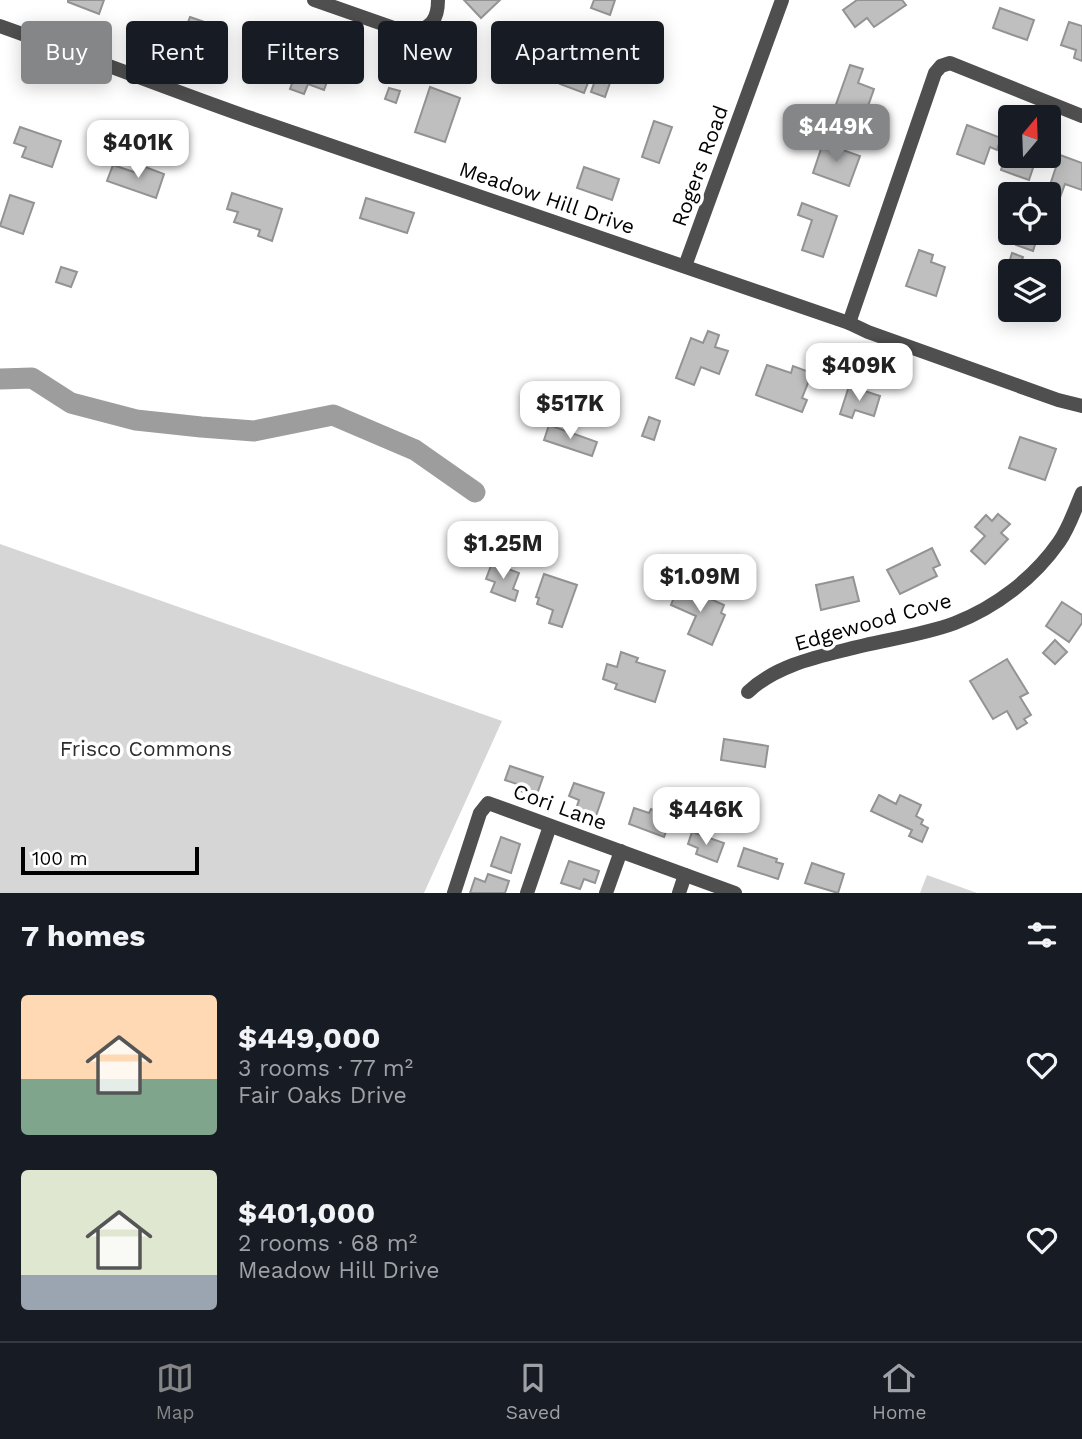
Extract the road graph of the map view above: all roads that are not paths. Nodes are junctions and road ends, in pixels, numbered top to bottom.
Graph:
1 (314, 0) edge
2 (438, 0) edge
3 (782, 0) edge
4 (0, 26) edge
5 (1082, 116) edge
6 (685, 266) junction
7 (849, 323) junction
8 (1082, 406) edge
9 (1082, 493) edge
10 (748, 692) dead end
11 (550, 825) junction
12 (621, 851) junction
13 (685, 875) junction
14 (453, 893) edge
15 (527, 893) edge
16 (606, 893) edge
17 (679, 893) edge
18 (736, 893) edge

1 - 2 street
3 - 6 street, Rogers Road
4 - 6 street, Meadow Hill Drive
5 - 7 street
6 - 7 street, Meadow Hill Drive
7 - 8 street, Meadow Hill Drive
9 - 10 street, Edgewood Cove
11 - 12 street, Cori Lane
11 - 14 street, Cori Lane
11 - 15 street
12 - 13 street, Cori Lane
12 - 16 street
13 - 17 street
13 - 18 street, Cori Lane

